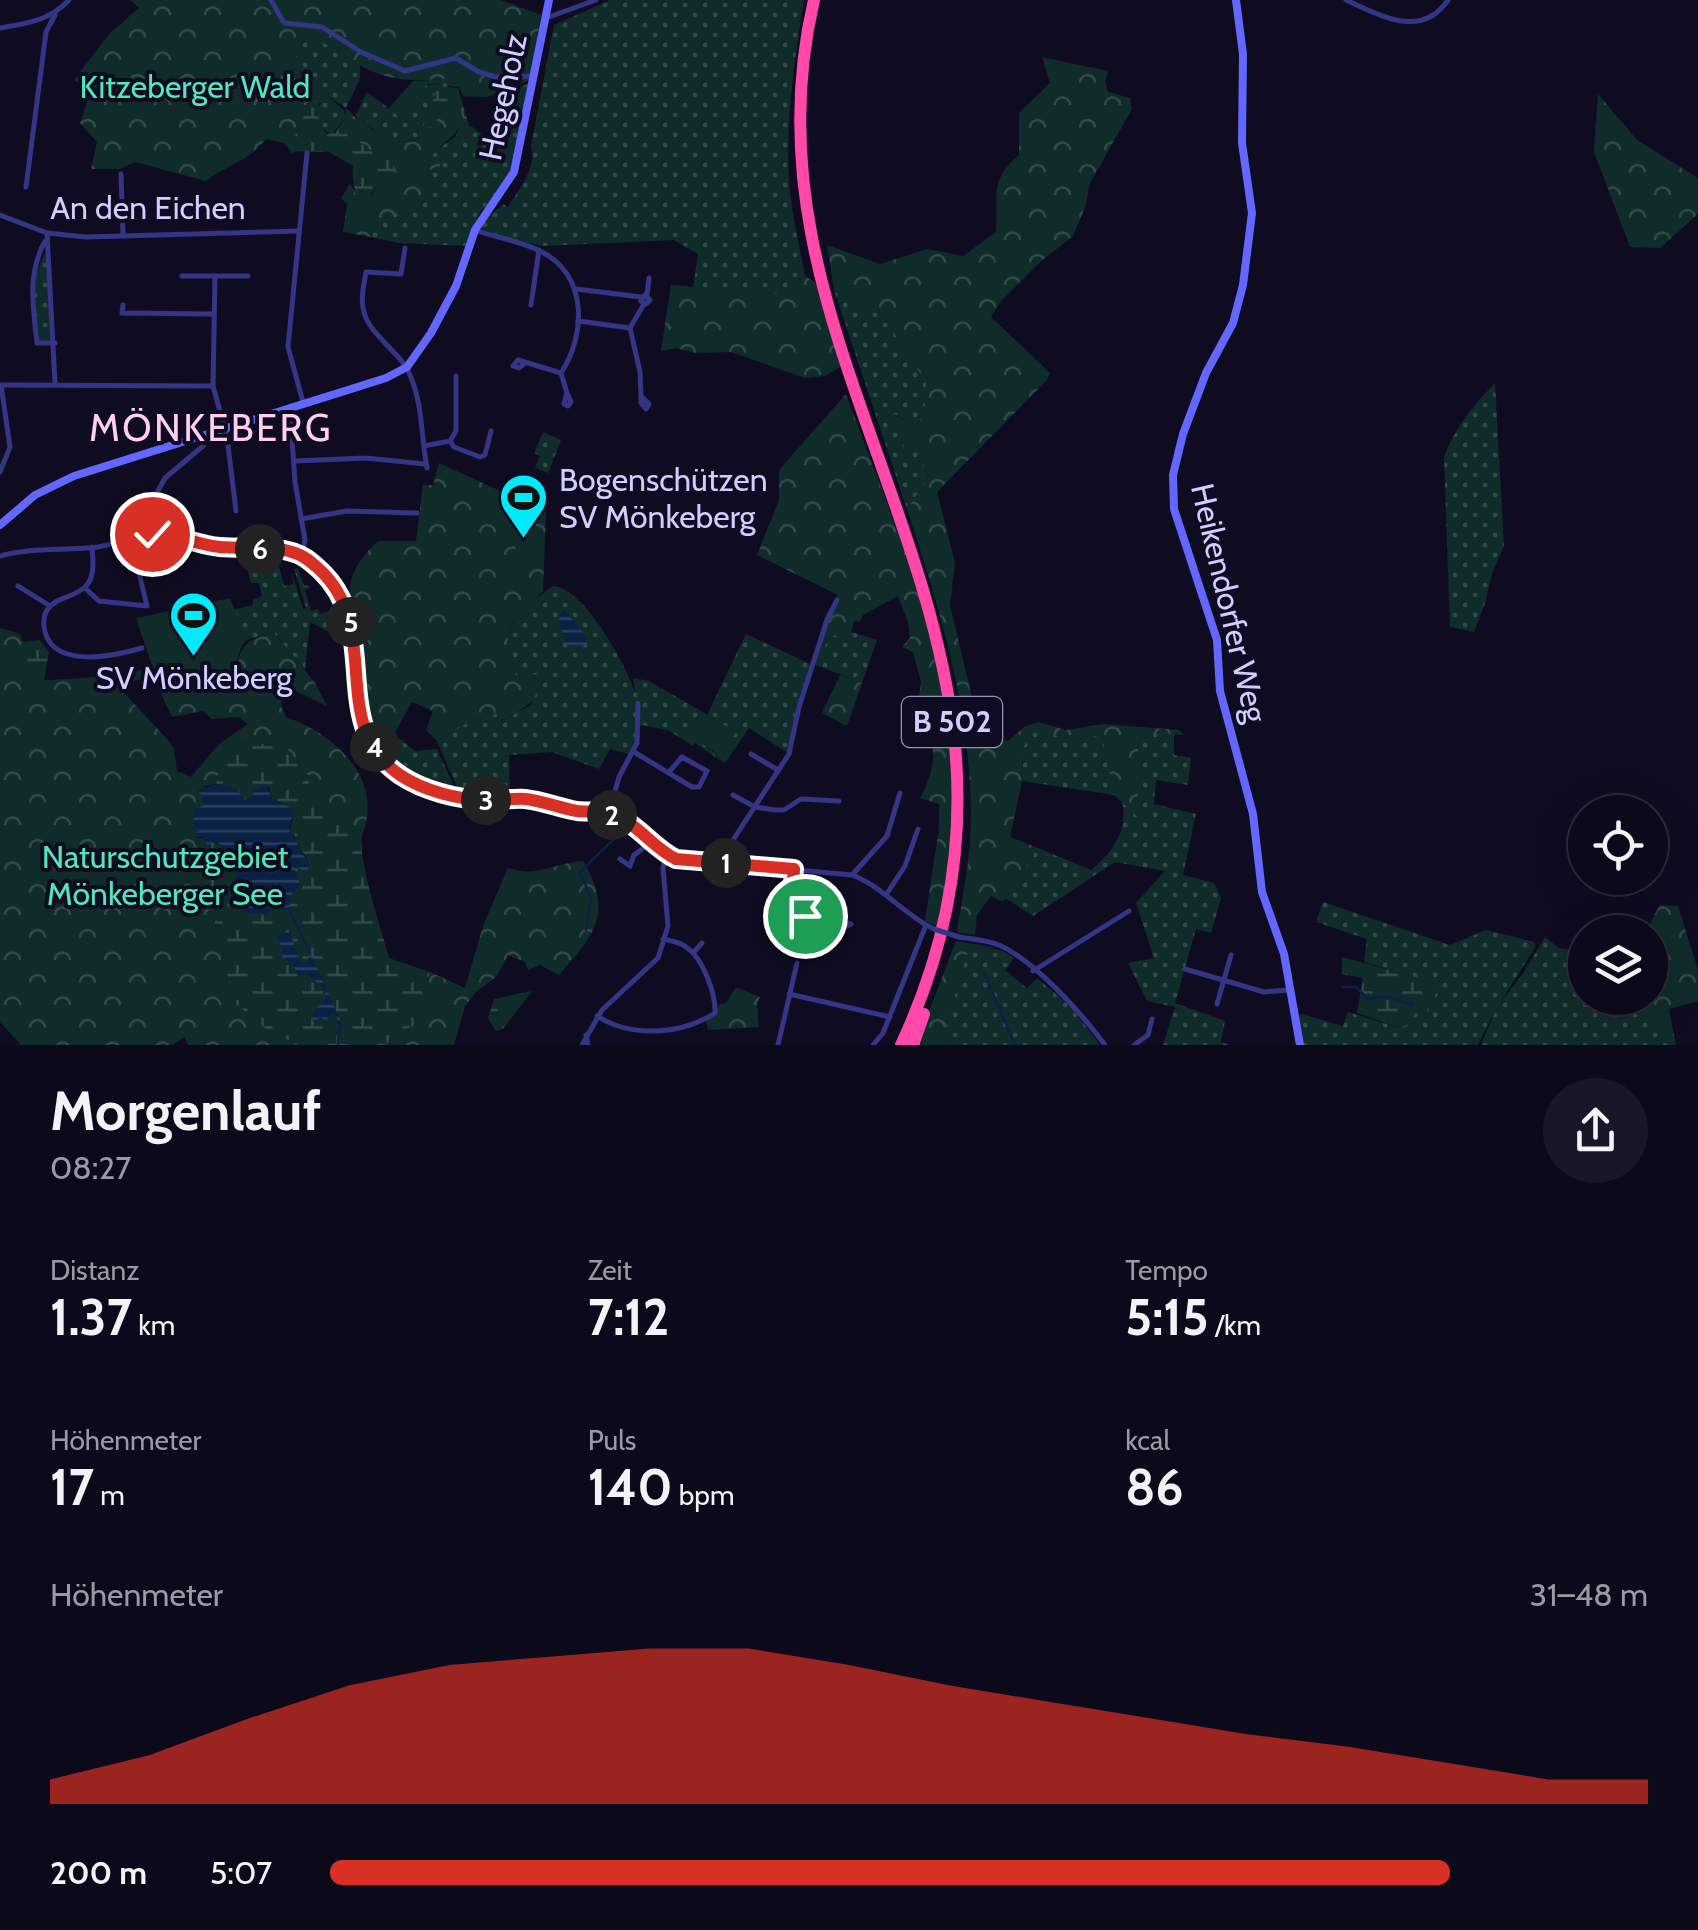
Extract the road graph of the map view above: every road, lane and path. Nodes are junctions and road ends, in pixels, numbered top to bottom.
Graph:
1 (70, 0) edge
2 (271, 0) edge
3 (548, 0) edge
4 (596, 0) edge
5 (818, 0) edge
6 (1236, 0) edge
7 (1346, 0) edge
8 (1448, 0) edge
9 (56, 15) junction
10 (546, 18) junction
11 (40, 21) junction
12 (0, 28) edge
13 (46, 32) junction
14 (534, 76) junction
15 (307, 152) dead end
16 (121, 174) dead end
17 (26, 187) dead end
18 (0, 215) edge
19 (476, 230) junction
20 (299, 231) junction
21 (123, 234) junction
22 (47, 236) junction
23 (405, 248) dead end
24 (539, 250) junction
25 (182, 276) dead end
26 (215, 276) junction
27 (248, 276) dead end
28 (650, 278) dead end
29 (576, 288) junction
30 (644, 299) junction
31 (122, 305) dead end
32 (531, 305) dead end
33 (214, 314) junction
34 (578, 321) junction
35 (630, 328) junction
36 (55, 344) junction
37 (525, 363) dead end
38 (406, 367) junction
39 (561, 373) junction
40 (456, 376) dead end
41 (55, 383) junction
42 (0, 385) edge
43 (213, 386) junction
44 (566, 393) dead end
45 (642, 396) dead end
46 (859, 399) junction
47 (303, 402) junction
48 (290, 407) junction
49 (224, 428) junction
50 (491, 431) dead end
51 (205, 434) junction
52 (450, 441) junction
53 (424, 446) junction
54 (294, 461) junction
55 (0, 472) edge
56 (236, 511) dead end
57 (417, 513) dead end
58 (301, 520) junction
59 (0, 526) edge
60 (138, 536) junction
61 (92, 548) junction
62 (0, 556) edge
63 (302, 556) junction
64 (138, 569) dead end
65 (18, 586) dead end
66 (84, 588) junction
67 (837, 600) dead end
68 (50, 606) junction
69 (142, 648) dead end
70 (638, 704) dead end
71 (634, 752) junction
72 (751, 754) dead end
73 (778, 770) junction
74 (669, 772) junction
75 (900, 793) dead end
76 (732, 795) dead end
77 (839, 801) dead end
78 (754, 807) junction
79 (610, 814) junction
80 (918, 829) dead end
81 (653, 841) junction
82 (666, 854) junction
83 (620, 860) dead end
84 (718, 863) junction
85 (794, 869) junction
86 (852, 875) junction
87 (886, 895) junction
88 (1130, 910) dead end
89 (926, 925) junction
90 (840, 926) dead end
91 (663, 940) junction
92 (702, 943) dead end
93 (693, 953) junction
94 (1232, 955) dead end
95 (796, 963) dead end
96 (1185, 969) dead end
97 (1032, 970) junction
98 (1224, 980) junction
99 (1289, 990) junction
100 (789, 994) junction
101 (1217, 1004) dead end
102 (597, 1016) junction
103 (890, 1017) junction
104 (1152, 1019) dead end
105 (585, 1045) edge
106 (778, 1045) edge
107 (873, 1045) edge
108 (901, 1045) edge
109 (911, 1045) edge
110 (1105, 1045) edge
111 (1134, 1045) edge
112 (1300, 1045) edge

1 - 9 street
2 - 14 street
3 - 10 street, Hegeholz
4 - 10 street
5 - 46 highway, B 502
6 - 99 street, Heikendorfer Weg
7 - 8 street
9 - 11 street
9 - 13 street
10 - 14 street, Hegeholz
11 - 12 street
11 - 13 street
13 - 17 street
14 - 19 street, Hegeholz
15 - 20 street
16 - 21 street
18 - 22 street, An den Eichen
19 - 24 street
19 - 38 street
20 - 21 street, An den Eichen
20 - 47 street
21 - 22 street, An den Eichen
22 - 36 street
22 - 36 street
23 - 38 street
24 - 29 street
24 - 32 street
25 - 26 street
26 - 27 street
26 - 33 street
28 - 30 street
29 - 30 street
29 - 34 street
30 - 35 street
31 - 33 street
33 - 43 street
34 - 35 street
34 - 39 street
35 - 45 street
36 - 41 street
37 - 39 street
38 - 47 street
38 - 53 street
39 - 44 street
40 - 52 street
41 - 42 street
41 - 43 street
42 - 55 street
43 - 49 street
46 - 108 highway, B 502
46 - 109 highway, B 502
47 - 48 street
48 - 49 street
48 - 54 street
49 - 51 street
49 - 56 street
50 - 52 street
51 - 59 street
51 - 60 street
52 - 53 street
53 - 54 street
54 - 58 street
57 - 58 street
58 - 63 street
60 - 61 street
60 - 63 street
61 - 62 street
61 - 66 street
63 - 79 street
64 - 66 street
65 - 68 street
66 - 68 street
67 - 73 street
68 - 69 street
70 - 71 street
71 - 74 street
71 - 79 street
72 - 73 street
73 - 78 street
74 - 74 street
75 - 86 street
76 - 78 street
77 - 78 street
78 - 84 street
79 - 81 street
80 - 87 street
81 - 82 street
81 - 83 street
82 - 84 street
82 - 91 street
84 - 85 street
85 - 86 street
85 - 90 street
86 - 87 street
87 - 89 street
88 - 97 street
89 - 97 street, bridge
89 - 103 street
91 - 93 street
91 - 102 street
92 - 93 street
93 - 102 street
94 - 98 street
95 - 100 street
96 - 98 street
97 - 110 street
98 - 99 street
98 - 101 street
99 - 112 street, Heikendorfer Weg
100 - 103 street
100 - 106 street
102 - 105 street
103 - 107 street
104 - 111 street

